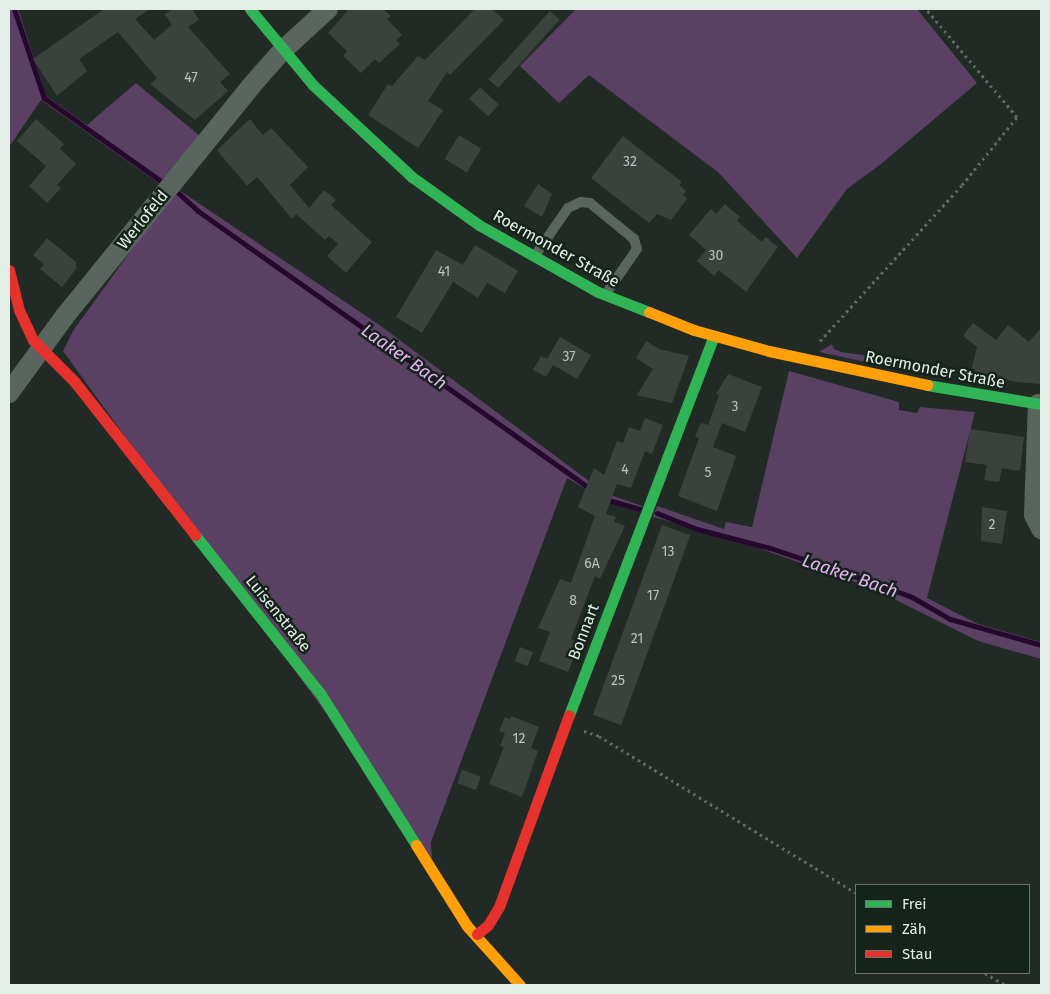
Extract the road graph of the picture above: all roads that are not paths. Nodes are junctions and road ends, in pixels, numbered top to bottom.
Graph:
1 (250, 9) edge
2 (328, 9) edge
3 (282, 50) junction
4 (534, 258) junction
5 (9, 270) edge
6 (605, 296) junction
7 (714, 336) junction
8 (42, 347) junction
9 (9, 393) edge
10 (1039, 404) edge
11 (1041, 529) edge
12 (477, 934) junction
13 (520, 985) edge

1 - 3 street, Roermonder Straße
2 - 3 street, Werlofeld
3 - 4 street, Roermonder Straße
3 - 8 street, Werlofeld
4 - 6 street, Roermonder Straße
4 - 6 lane
5 - 8 street, Luisenstraße
6 - 7 street, Roermonder Straße
7 - 10 street, Roermonder Straße
7 - 12 street, Bonnart
8 - 9 street, Werlofeld
8 - 12 street, Luisenstraße
10 - 11 street
12 - 13 street, Luisenstraße

